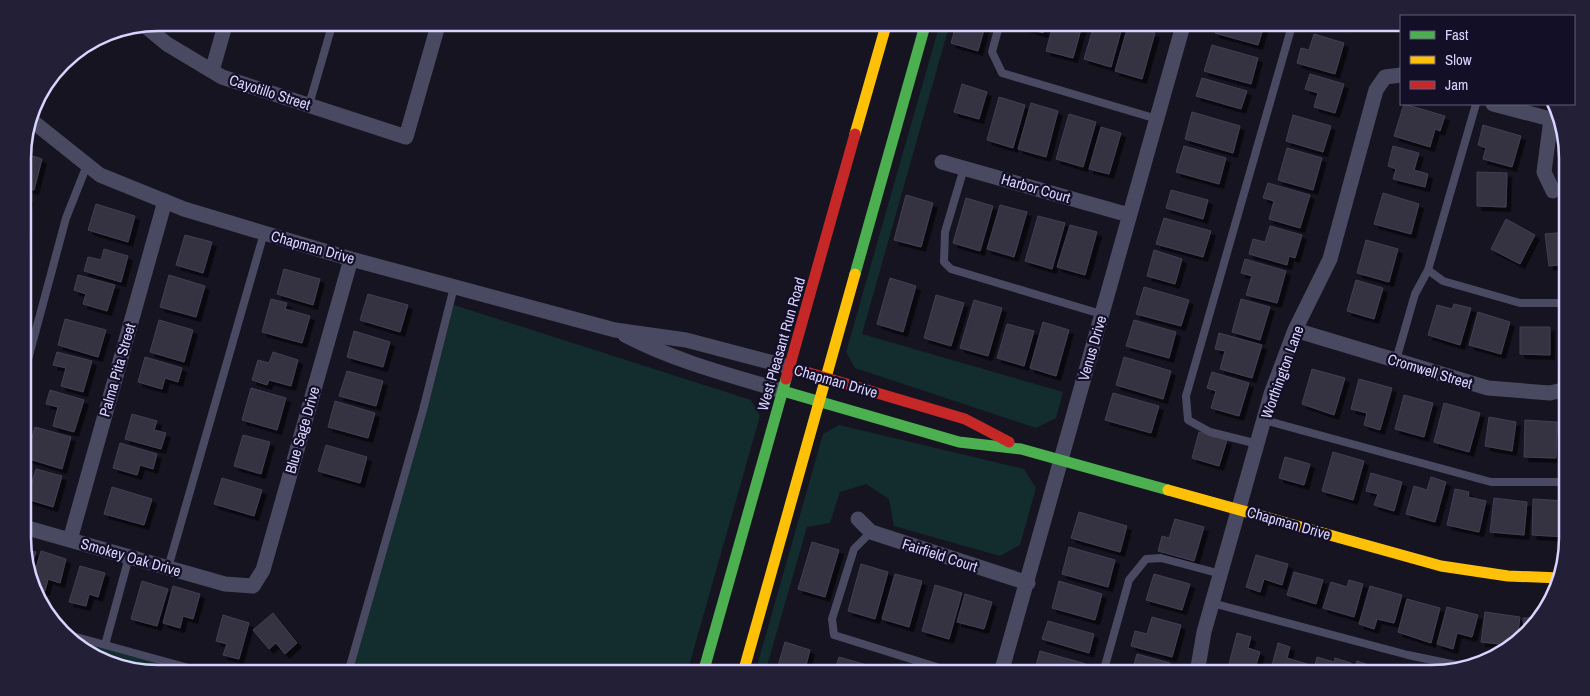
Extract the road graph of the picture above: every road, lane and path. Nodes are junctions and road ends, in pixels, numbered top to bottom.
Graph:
1 (885, 31) edge
2 (923, 31) edge
3 (998, 31) edge
4 (1181, 31) edge
5 (1290, 31) edge
6 (152, 32) edge
7 (223, 32) edge
8 (330, 32) edge
9 (436, 32) edge
10 (212, 71) junction
11 (1400, 75) edge
12 (309, 105) junction
13 (1476, 105) edge
14 (1501, 105) edge
15 (1525, 108) edge
16 (1156, 119) junction
17 (1552, 119) edge
18 (36, 124) edge
19 (1554, 125) edge
20 (942, 162) dead end
21 (87, 164) junction
22 (964, 168) junction
23 (1552, 191) dead end
24 (165, 201) junction
25 (1129, 215) junction
26 (264, 233) junction
27 (351, 258) junction
28 (1428, 270) junction
29 (454, 287) junction
30 (1559, 303) edge
31 (1101, 314) junction
32 (614, 330) junction
33 (1295, 330) junction
34 (31, 346) edge
35 (1396, 360) junction
36 (789, 367) junction
37 (825, 378) junction
38 (1559, 391) edge
39 (783, 392) junction
40 (818, 402) junction
41 (1264, 420) junction
42 (1258, 444) junction
43 (1020, 448) junction
44 (1060, 460) junction
45 (1559, 482) edge
46 (1240, 509) junction
47 (858, 519) dead end
48 (31, 529) edge
49 (871, 532) junction
50 (70, 540) junction
51 (129, 557) junction
52 (168, 568) junction
53 (1221, 574) junction
54 (1552, 578) edge
55 (1028, 583) junction
56 (238, 587) joint
57 (1212, 603) junction
58 (79, 638) edge
59 (105, 645) junction
60 (1447, 663) edge
61 (928, 664) edge
62 (1004, 664) edge
63 (1105, 664) edge
64 (1199, 664) edge
65 (175, 665) edge
66 (351, 665) edge
67 (705, 665) edge
68 (745, 665) edge

1 - 36 main road, West Pleasant Run Road
2 - 37 main road
3 - 16 lane
4 - 16 street, Venus Drive
5 - 42 lane
6 - 10 street, Cayotillo Street
7 - 10 street
8 - 12 lane
9 - 12 street, Cayotillo Street
10 - 12 street, Cayotillo Street
11 - 33 street, Worthington Lane
13 - 28 lane
14 - 15 street
15 - 17 street
16 - 25 street, Venus Drive
18 - 21 street, Chapman Drive
19 - 23 street
20 - 22 street, Harbor Court
21 - 24 street, Chapman Drive
21 - 34 lane
22 - 25 street, Harbor Court
22 - 31 lane
24 - 26 street, Chapman Drive
24 - 50 street, Palma Pita Street
25 - 31 street, Venus Drive
26 - 27 street, Chapman Drive
26 - 52 lane
27 - 29 street, Chapman Drive
27 - 56 street, Blue Sage Drive
28 - 30 lane
28 - 35 lane
29 - 32 street, Chapman Drive
29 - 66 lane
31 - 44 street, Venus Drive
32 - 36 street, Chapman Drive
32 - 39 street, Chapman Drive
33 - 35 street, Cromwell Street
33 - 41 street, Worthington Lane
35 - 38 street, Cromwell Street
36 - 37 main road, Chapman Drive
36 - 39 main road, West Pleasant Run Road
37 - 40 main road
37 - 43 main road, Chapman Drive
39 - 40 main road, Chapman Drive
39 - 67 main road, West Pleasant Run Road
40 - 43 main road, Chapman Drive
40 - 68 main road
41 - 42 street, Worthington Lane
41 - 45 lane
42 - 46 street, Worthington Lane
43 - 44 main road, Chapman Drive
44 - 46 main road, Chapman Drive
44 - 55 street, Venus Drive
46 - 53 street, Worthington Lane
46 - 54 main road, Chapman Drive
47 - 49 street, Fairfield Court
48 - 50 street, Smokey Oak Drive
49 - 55 street, Fairfield Court
49 - 61 lane
50 - 51 street, Smokey Oak Drive
51 - 52 street, Smokey Oak Drive
51 - 59 lane
52 - 56 street, Smokey Oak Drive
53 - 57 street, Worthington Lane
53 - 63 lane
55 - 62 street, Venus Drive
57 - 60 lane
57 - 64 street, Worthington Lane
58 - 59 lane
59 - 65 lane

